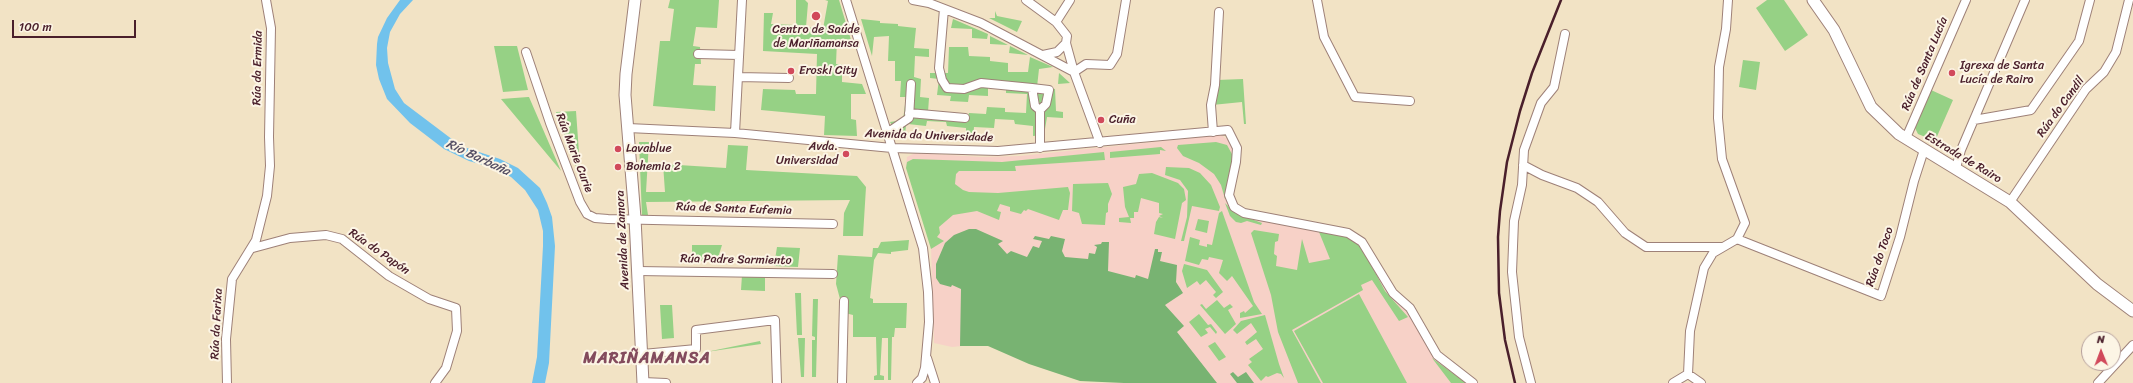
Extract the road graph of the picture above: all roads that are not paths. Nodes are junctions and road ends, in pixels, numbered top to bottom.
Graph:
1 (266, 0) edge
2 (635, 0) edge
3 (742, 0) edge
4 (846, 0) edge
5 (913, 0) edge
6 (1026, 0) edge
7 (1070, 0) edge
8 (1126, 0) edge
9 (1317, 0) edge
10 (1728, 0) edge
11 (1814, 0) edge
12 (1966, 0) edge
13 (2025, 0) edge
14 (2090, 0) edge
15 (2129, 0) edge
16 (944, 9) junction
17 (1219, 12) dead end
18 (1056, 22) junction
19 (1565, 34) dead end
20 (1066, 43) junction
21 (526, 52) dead end
22 (698, 54) dead end
23 (739, 55) junction
24 (1043, 56) junction
25 (1074, 72) junction
26 (738, 76) junction
27 (789, 78) dead end
28 (911, 84) dead end
29 (1032, 88) junction
30 (1410, 101) dead end
31 (1040, 110) junction
32 (909, 113) junction
33 (965, 118) dead end
34 (1974, 120) junction
35 (628, 128) junction
36 (1213, 132) junction
37 (735, 133) junction
38 (887, 133) junction
39 (1906, 138) junction
40 (1100, 143) junction
41 (892, 148) junction
42 (1040, 148) junction
43 (1924, 150) junction
44 (1523, 165) junction
45 (1956, 168) junction
46 (2010, 202) junction
47 (635, 218) junction
48 (833, 224) dead end
49 (1738, 239) junction
50 (1723, 247) junction
51 (253, 248) junction
52 (638, 271) junction
53 (833, 274) dead end
54 (844, 301) dead end
55 (2133, 311) edge
56 (2133, 345) edge
57 (642, 354) junction
58 (926, 354) junction
59 (1688, 374) junction
60 (227, 383) edge
61 (436, 383) edge
62 (643, 383) edge
63 (666, 383) edge
64 (777, 383) edge
65 (842, 383) edge
66 (917, 383) edge
67 (935, 383) edge
68 (1473, 383) edge
69 (1531, 383) edge
70 (1673, 383) edge
71 (1701, 383) edge
72 (2098, 383) edge

1 - 51 street, Rúa da Ermida
2 - 35 street, Avenida de Zamora
3 - 23 street
4 - 38 street
5 - 16 street
6 - 18 street
7 - 18 street
8 - 25 street
9 - 30 street
10 - 49 street
11 - 39 street, Estrada de Rairo
12 - 39 street, Rúa de Santa Lucía
13 - 34 street
14 - 34 street
15 - 46 street, Rúa do Candil
16 - 24 street
16 - 29 street
17 - 36 street
18 - 20 street
19 - 44 street
20 - 24 street
20 - 25 street
21 - 47 street, Rúa Marie Curie
22 - 23 street
23 - 26 street
24 - 25 street
25 - 40 street
26 - 27 street
26 - 37 street
28 - 32 street
29 - 31 street
29 - 31 street
31 - 42 street
32 - 33 street
32 - 38 street
34 - 45 street
35 - 37 street, Avenida da Universidade
35 - 47 street, Avenida de Zamora
36 - 40 street, Avenida da Universidade
36 - 68 street, Avenida da Universidade
37 - 41 street, Avenida da Universidade
38 - 41 street
39 - 43 street, Estrada de Rairo
40 - 42 street, Avenida da Universidade
41 - 42 street, Avenida da Universidade
41 - 58 street
43 - 45 street, Estrada de Rairo
43 - 49 street, Rúa do Toco
44 - 50 street
44 - 69 street
45 - 46 street, Estrada de Rairo
46 - 55 street, Estrada de Rairo
47 - 48 street, Rúa de Santa Eufemia
47 - 52 street, Avenida de Zamora
49 - 50 street
50 - 59 street
51 - 60 street, Rúa da Farixa
51 - 61 street, Rúa do Papón
52 - 53 street, Rúa Padre Sarmiento
52 - 57 street, Avenida de Zamora
54 - 65 street
56 - 72 street
57 - 62 street, Avenida de Zamora
57 - 64 street
58 - 66 street
58 - 67 street
59 - 70 street
59 - 71 street
62 - 63 street

